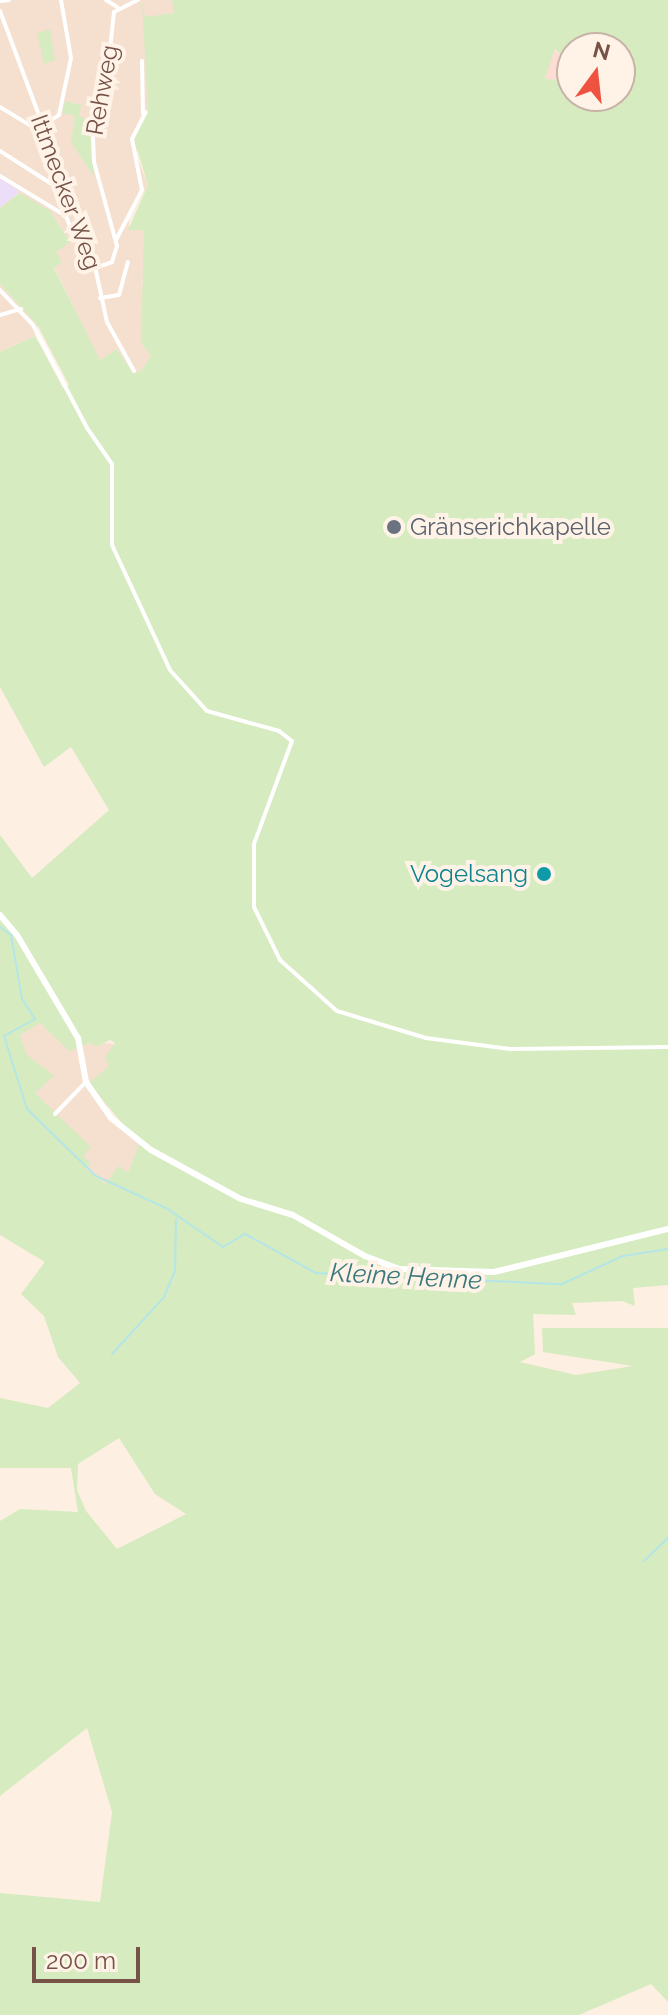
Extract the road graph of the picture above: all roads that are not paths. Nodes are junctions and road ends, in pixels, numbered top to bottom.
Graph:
1 (9, 0) edge
2 (61, 0) edge
3 (106, 0) edge
4 (138, 0) edge
5 (0, 1) edge
6 (117, 7) junction
7 (0, 11) edge
8 (142, 61) dead end
9 (0, 107) edge
10 (43, 128) junction
11 (0, 151) edge
12 (0, 176) edge
13 (65, 185) junction
14 (84, 235) junction
15 (116, 240) junction
16 (128, 262) dead end
17 (95, 268) junction
18 (0, 290) edge
19 (100, 298) junction
20 (21, 309) junction
21 (0, 315) edge
22 (134, 371) dead end
23 (0, 915) edge
24 (668, 1047) edge
25 (86, 1082) junction
26 (55, 1114) dead end
27 (668, 1229) edge

1 - 5 street
2 - 10 street
3 - 6 street
4 - 6 street
6 - 15 street, Rehweg
7 - 10 street, Ittmecker Weg
8 - 15 street, Rehweg
9 - 10 street
10 - 13 street, Ittmecker Weg
11 - 13 street
12 - 14 street
13 - 14 street, Ittmecker Weg
14 - 17 street, Ittmecker Weg
15 - 17 street, Rehweg
16 - 19 street
17 - 19 street, Ittmecker Weg
18 - 20 street
19 - 22 street, Ittmecker Weg
20 - 21 street
20 - 24 street
23 - 25 street
25 - 26 street
25 - 27 street

